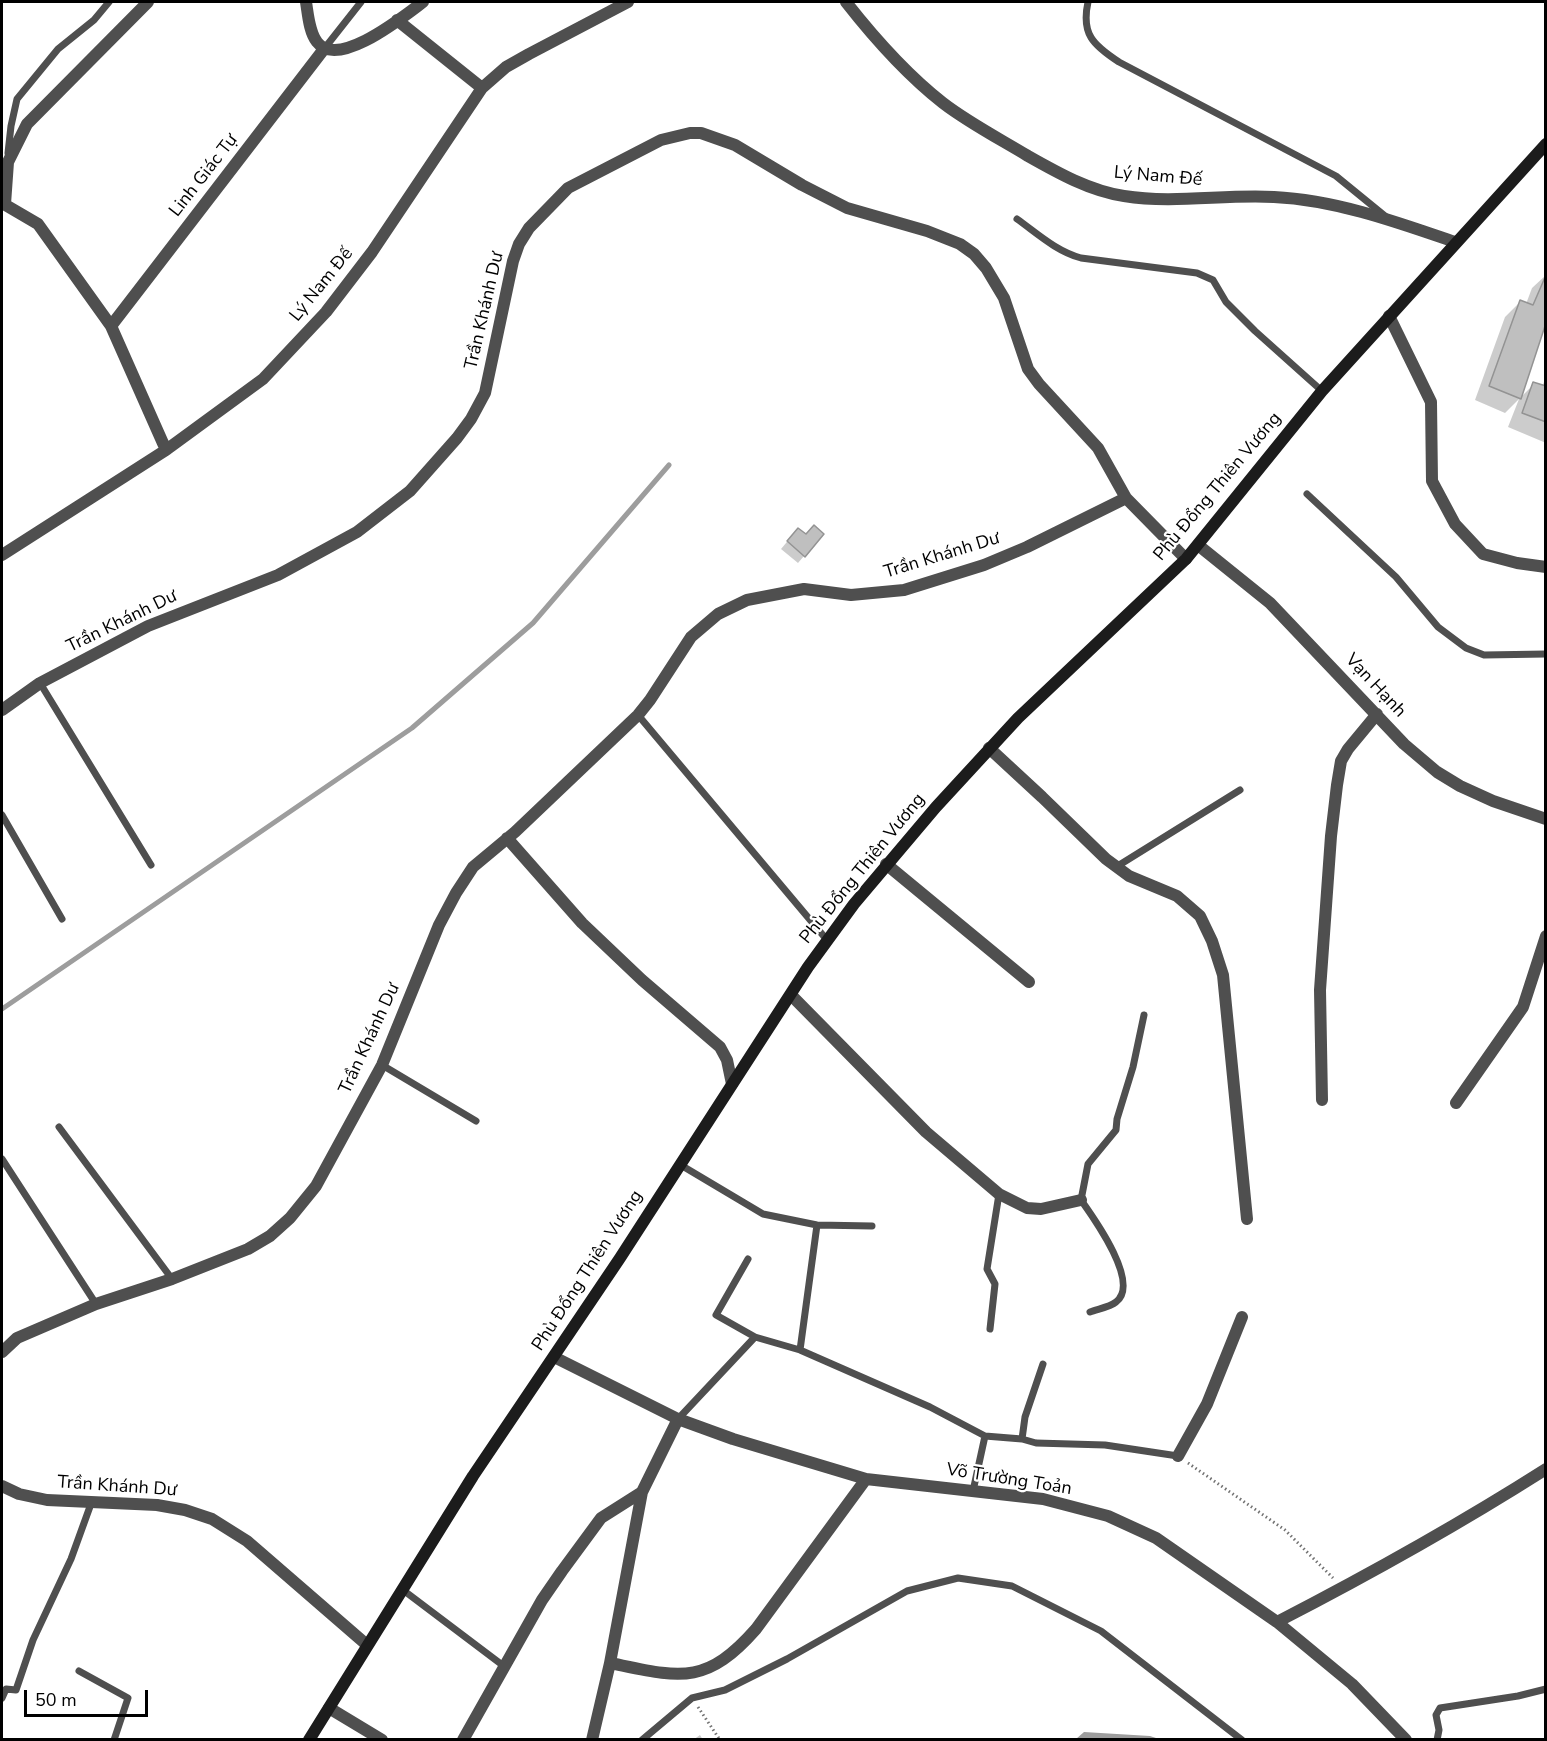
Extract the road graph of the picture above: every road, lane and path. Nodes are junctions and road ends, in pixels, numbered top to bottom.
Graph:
1 (109, 2) edge
2 (148, 2) edge
3 (306, 2) edge
4 (361, 2) edge
5 (423, 2) edge
6 (628, 2) edge
7 (846, 2) edge
8 (1089, 2) edge
9 (398, 20) junction
10 (324, 49) junction
11 (482, 88) junction
12 (1545, 144) edge
13 (8, 162) junction
14 (3, 203) edge
15 (1017, 219) dead end
16 (1390, 219) junction
17 (1455, 242) junction
18 (1389, 316) junction
19 (111, 326) junction
20 (1322, 391) junction
21 (166, 450) junction
22 (1307, 494) dead end
23 (1126, 498) junction
24 (1198, 545) junction
25 (2, 555) edge
26 (1186, 559) junction
27 (1545, 567) edge
28 (1545, 654) edge
29 (40, 683) junction
30 (2, 710) edge
31 (1377, 714) junction
32 (638, 715) junction
33 (989, 748) junction
34 (1240, 790) dead end
35 (2, 815) edge
36 (1545, 819) edge
37 (507, 838) junction
38 (886, 864) junction
39 (151, 865) dead end
40 (1116, 867) junction
41 (62, 920) dead end
42 (1545, 936) edge
43 (827, 940) junction
44 (1029, 982) dead end
45 (791, 995) junction
46 (1144, 1015) dead end
47 (382, 1065) junction
48 (732, 1084) junction
49 (1322, 1100) dead end
50 (1456, 1103) dead end
51 (476, 1121) dead end
52 (59, 1127) dead end
53 (2, 1159) edge
54 (679, 1164) junction
55 (999, 1194) junction
56 (1080, 1200) junction
57 (1247, 1219) dead end
58 (817, 1225) junction
59 (872, 1226) dead end
60 (748, 1258) dead end
61 (172, 1280) junction
62 (96, 1304) junction
63 (1090, 1312) dead end
64 (1242, 1317) dead end
65 (990, 1329) dead end
66 (754, 1337) junction
67 (800, 1350) junction
68 (2, 1352) edge
69 (554, 1357) junction
70 (1043, 1364) dead end
71 (678, 1419) junction
72 (985, 1436) junction
73 (1022, 1439) junction
74 (1178, 1456) junction
75 (1545, 1469) edge
76 (866, 1479) junction
77 (2, 1486) edge
78 (973, 1491) junction
79 (642, 1492) junction
80 (92, 1501) junction
81 (1343, 1588) junction
82 (403, 1590) junction
83 (1277, 1622) junction
84 (367, 1645) junction
85 (610, 1663) junction
86 (505, 1667) junction
87 (79, 1671) dead end
88 (1545, 1689) edge
89 (2, 1698) edge
90 (692, 1698) junction
91 (329, 1708) junction
92 (114, 1740) edge
93 (309, 1740) edge
94 (382, 1740) edge
95 (463, 1740) edge
96 (592, 1740) edge
97 (642, 1740) edge
98 (720, 1740) edge
99 (1242, 1740) edge
100 (1406, 1740) edge
101 (1437, 1740) edge

1 - 13 lane
2 - 13 street
3 - 10 street
4 - 10 lane
5 - 9 street
6 - 11 street, Lý Nam Đế
7 - 16 street, Lý Nam Đế
8 - 16 lane
9 - 10 street
9 - 11 street
10 - 19 street, Linh Giác Tự
11 - 21 street, Lý Nam Đế
12 - 17 main road, Phù Đổng Thiên Vương
13 - 14 street
14 - 19 street
15 - 20 lane
16 - 17 street, Lý Nam Đế
17 - 18 main road, Phù Đổng Thiên Vương
18 - 20 main road, Phù Đổng Thiên Vương
18 - 27 street
19 - 21 street
20 - 24 main road, Phù Đổng Thiên Vương
21 - 25 street, Lý Nam Đế
22 - 28 lane
23 - 26 street, Trần Khánh Dư
23 - 29 street, Trần Khánh Dư
23 - 32 street, Trần Khánh Dư
24 - 26 main road, Phù Đổng Thiên Vương
24 - 31 street, Vạn Hạnh
26 - 33 main road, Phù Đổng Thiên Vương
29 - 30 street, Trần Khánh Dư
29 - 39 lane
31 - 36 street, Vạn Hạnh
31 - 49 street
32 - 37 street, Trần Khánh Dư
32 - 43 lane
33 - 38 main road, Phù Đổng Thiên Vương
33 - 40 street
34 - 40 lane
35 - 41 lane
37 - 47 street, Trần Khánh Dư
37 - 48 street
38 - 43 main road, Phù Đổng Thiên Vương
38 - 44 street
40 - 57 street
42 - 50 street
43 - 45 main road, Phù Đổng Thiên Vương
45 - 48 main road, Phù Đổng Thiên Vương
45 - 55 street
46 - 56 lane
47 - 51 lane
47 - 61 street, Trần Khánh Dư
48 - 54 main road, Phù Đổng Thiên Vương
52 - 61 lane
53 - 62 lane
54 - 58 lane
54 - 69 main road, Phù Đổng Thiên Vương
55 - 56 street
55 - 65 lane
56 - 63 lane
58 - 59 lane
58 - 67 lane
60 - 66 lane
61 - 62 street, Trần Khánh Dư
62 - 68 street, Trần Khánh Dư
64 - 74 street
66 - 67 lane
66 - 71 lane
67 - 72 lane
69 - 71 street, Võ Trường Toản
69 - 82 main road, Phù Đổng Thiên Vương
70 - 73 lane
71 - 76 street, Võ Trường Toản
71 - 79 street
72 - 73 lane
72 - 78 lane
73 - 74 lane
74 - 81 path
75 - 81 street
76 - 78 street, Võ Trường Toản
76 - 85 street
77 - 80 street, Trần Khánh Dư
78 - 83 street, Võ Trường Toản
79 - 85 street
79 - 86 street
80 - 84 street, Trần Khánh Dư
80 - 89 lane
81 - 83 street
82 - 84 main road, Phù Đổng Thiên Vương
82 - 86 lane
83 - 100 street, Võ Trường Toản
84 - 91 main road, Phù Đổng Thiên Vương
85 - 96 street
86 - 95 street
87 - 92 lane
88 - 101 lane
90 - 97 lane
90 - 98 path
90 - 99 lane
91 - 93 main road, Phù Đổng Thiên Vương
91 - 94 street

